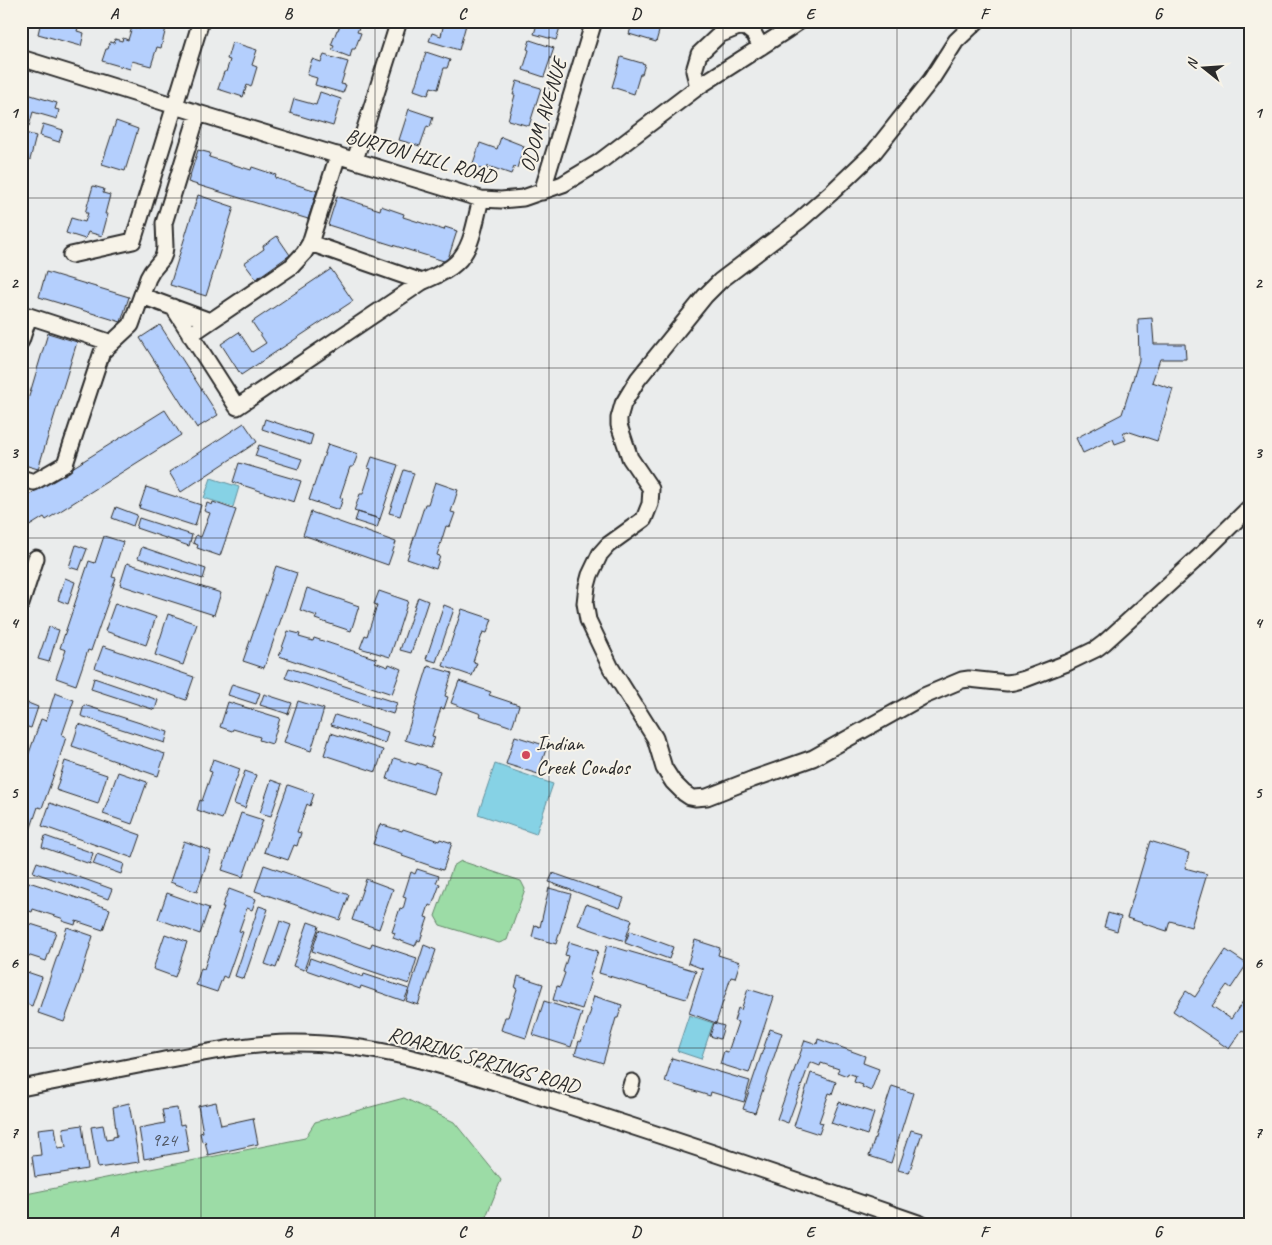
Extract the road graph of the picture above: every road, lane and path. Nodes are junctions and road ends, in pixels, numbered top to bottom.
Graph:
1 (201, 21) edge
2 (399, 21) edge
3 (594, 21) edge
4 (800, 21) edge
5 (977, 21) edge
6 (759, 34) edge
7 (21, 58) edge
8 (698, 87) junction
9 (175, 106) junction
10 (198, 113) junction
11 (338, 155) junction
12 (355, 160) junction
13 (542, 192) junction
14 (481, 199) junction
15 (310, 243) junction
16 (71, 255) dead end
17 (422, 282) junction
18 (142, 296) junction
19 (173, 307) junction
20 (210, 321) junction
21 (190, 335) junction
22 (21, 341) edge
23 (112, 343) junction
24 (21, 478) edge
25 (1251, 506) edge
26 (36, 558) dead end
27 (21, 604) edge
28 (21, 1088) edge
29 (921, 1224) edge

1 - 9 street
2 - 12 street
3 - 13 street, ODOM AVENUE
4 - 6 street, BURTON HILL ROAD
5 - 25 street
6 - 8 street, BURTON HILL ROAD
6 - 8 street
7 - 9 street, BURTON HILL ROAD
8 - 13 street, BURTON HILL ROAD
9 - 10 street, BURTON HILL ROAD
9 - 16 street
10 - 11 street, BURTON HILL ROAD
10 - 18 street
11 - 12 street, BURTON HILL ROAD
11 - 15 street
12 - 14 street, BURTON HILL ROAD
13 - 14 street, BURTON HILL ROAD
14 - 17 street
15 - 17 street
15 - 20 street
17 - 21 street
18 - 19 street
18 - 23 street
19 - 20 street
19 - 21 street
20 - 21 street
22 - 23 street
23 - 24 street
26 - 27 street
28 - 29 street, ROARING SPRINGS ROAD

